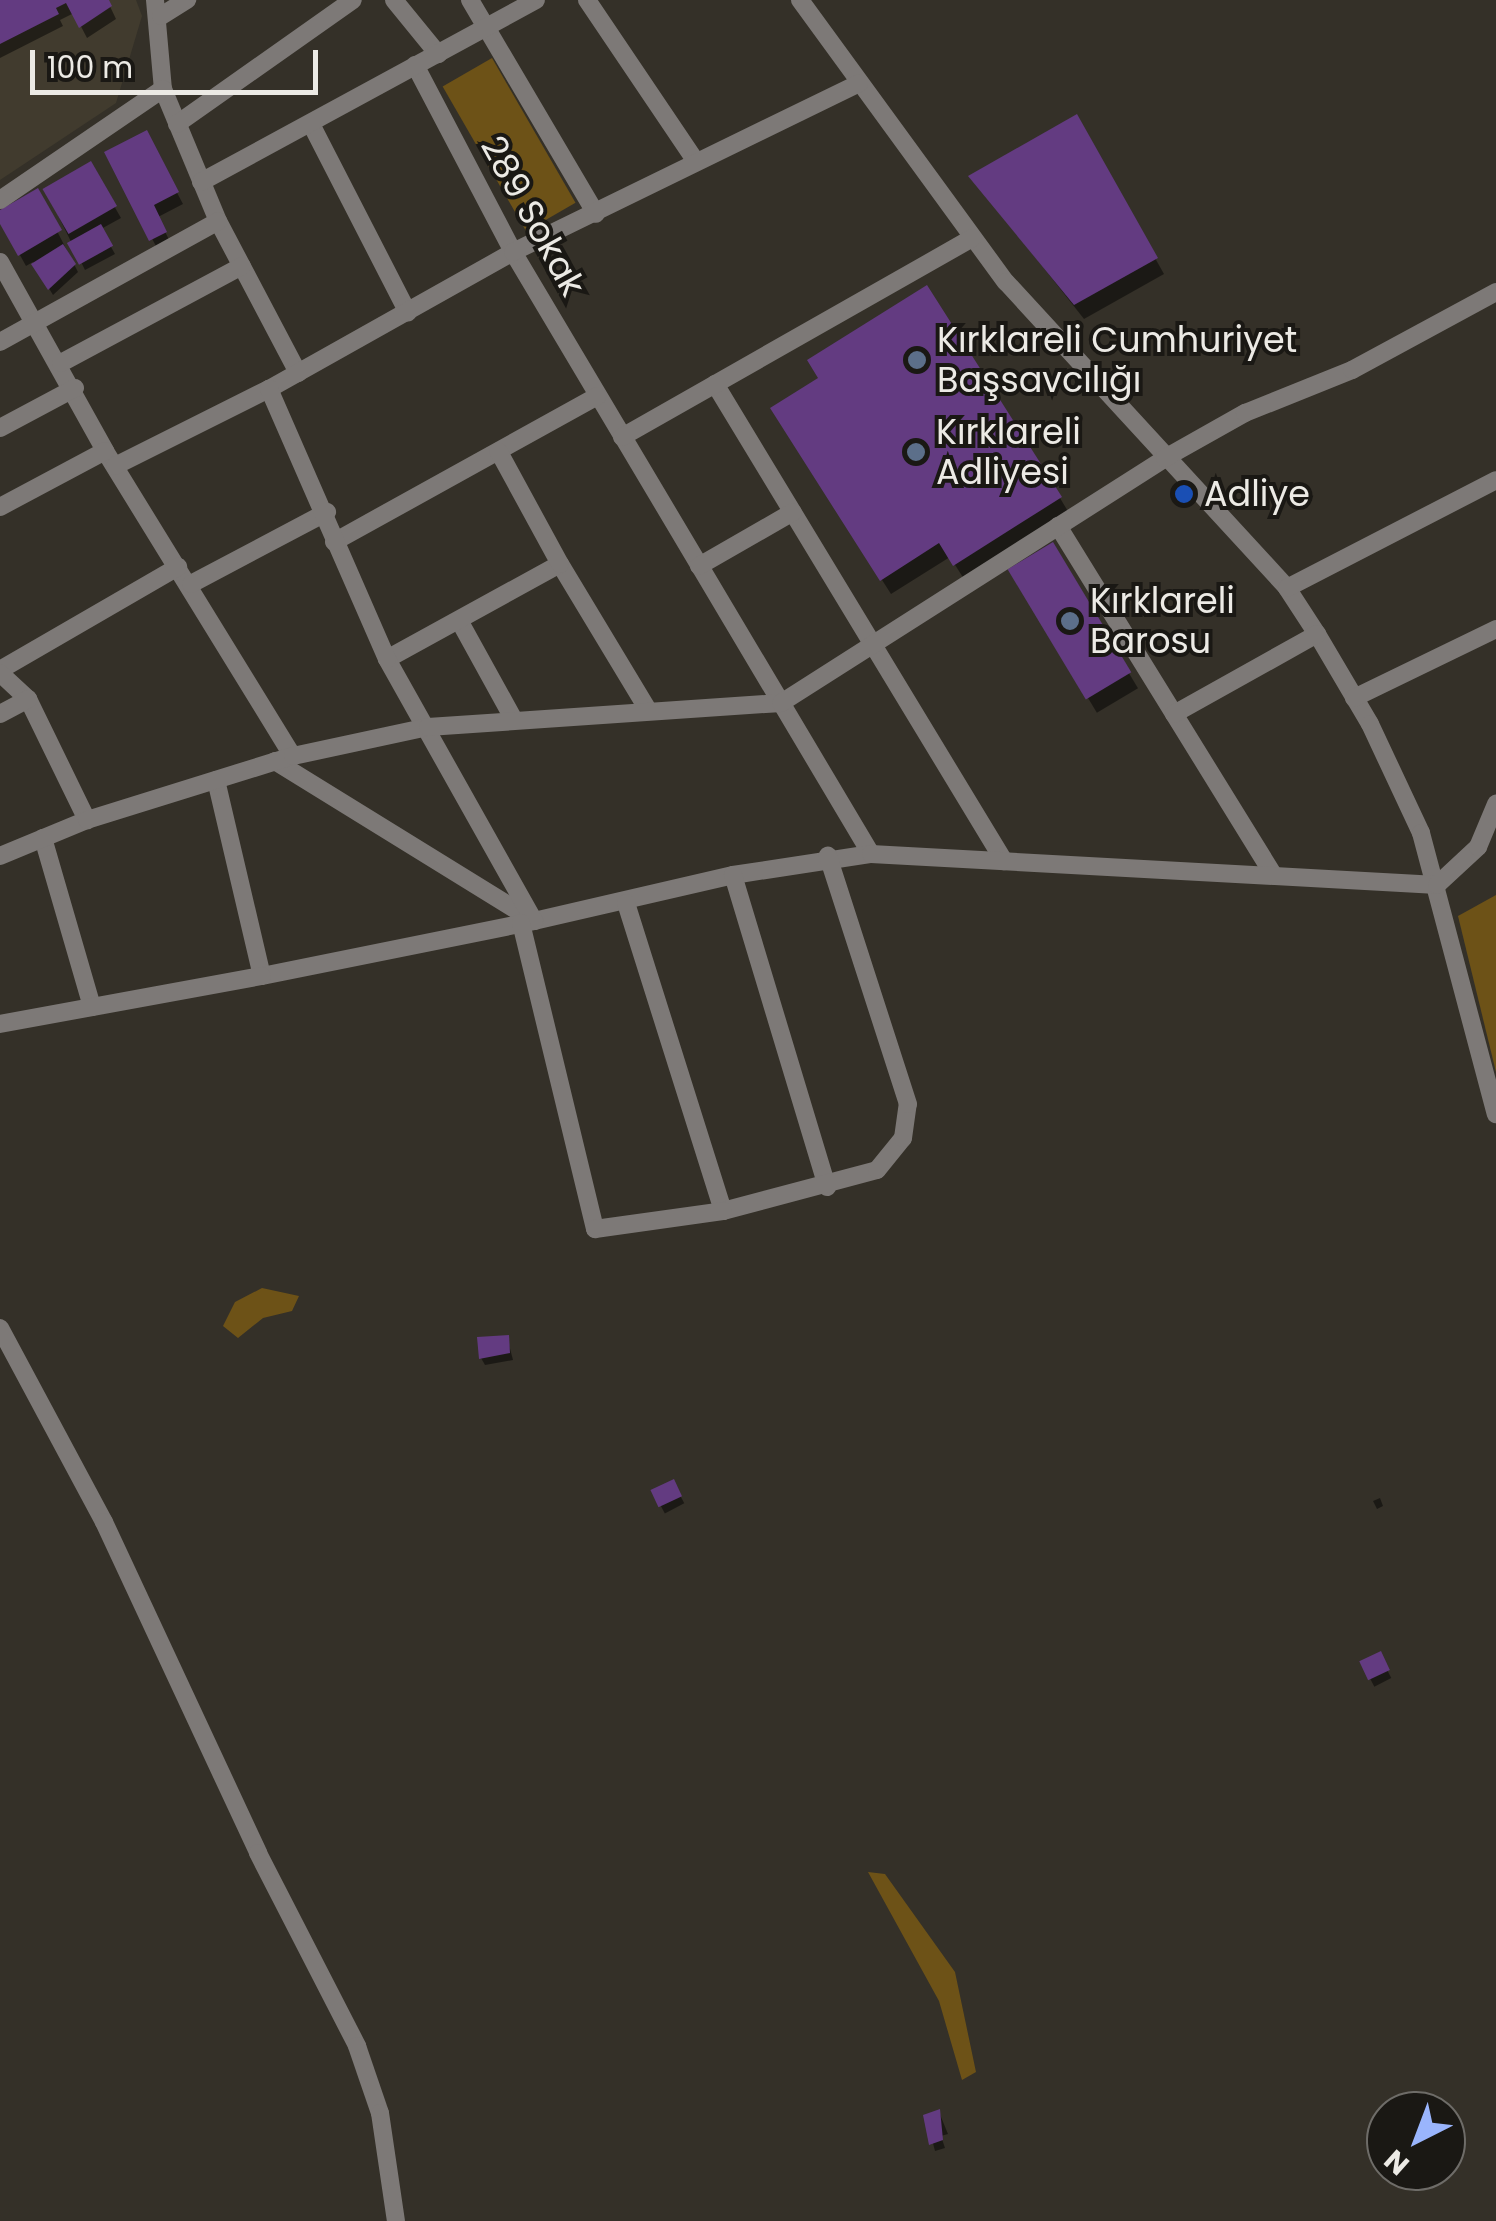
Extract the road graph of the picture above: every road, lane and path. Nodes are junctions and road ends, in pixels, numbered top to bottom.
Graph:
1 (188, 0) edge
2 (352, 0) edge
3 (394, 0) edge
4 (470, 0) edge
5 (536, 0) edge
6 (588, 0) edge
7 (800, 0) edge
8 (158, 8) edge
9 (489, 29) junction
10 (438, 54) junction
11 (415, 65) junction
12 (859, 83) junction
13 (163, 89) junction
14 (177, 124) junction
15 (311, 124) junction
16 (695, 160) junction
17 (201, 182) junction
18 (0, 200) edge
19 (596, 214) junction
20 (218, 221) junction
21 (972, 238) junction
22 (513, 252) junction
23 (0, 262) edge
24 (242, 266) junction
25 (1496, 292) edge
26 (408, 313) junction
27 (37, 322) junction
28 (0, 342) edge
29 (61, 362) junction
30 (298, 373) junction
31 (715, 384) junction
32 (76, 388) junction
33 (270, 390) junction
34 (597, 396) junction
35 (0, 428) edge
36 (622, 437) junction
37 (499, 452) junction
38 (110, 458) junction
39 (1164, 458) junction
40 (1496, 480) edge
41 (0, 506) edge
42 (327, 512) junction
43 (793, 512) junction
44 (1058, 526) junction
45 (334, 542) junction
46 (560, 564) junction
47 (178, 566) junction
48 (699, 566) junction
49 (191, 584) junction
50 (1287, 588) junction
51 (460, 622) junction
52 (1496, 629) edge
53 (1317, 634) junction
54 (872, 644) junction
55 (387, 659) junction
56 (0, 672) edge
57 (1354, 698) junction
58 (28, 700) junction
59 (781, 702) junction
60 (648, 710) junction
61 (0, 714) edge
62 (1174, 714) junction
63 (513, 718) junction
64 (428, 727) junction
65 (284, 758) junction
66 (216, 780) junction
67 (1496, 804) edge
68 (87, 820) junction
69 (43, 838) junction
70 (871, 854) junction
71 (0, 856) edge
72 (828, 856) junction
73 (1004, 862) junction
74 (732, 874) junction
75 (1274, 876) junction
76 (1436, 885) junction
77 (626, 903) junction
78 (528, 922) junction
79 (262, 976) junction
80 (92, 1007) junction
81 (0, 1024) edge
82 (1496, 1114) edge
83 (827, 1187) junction
84 (723, 1211) junction
85 (0, 1328) edge
86 (396, 2221) edge

1 - 8 street
2 - 14 street
3 - 10 street
4 - 9 street
5 - 9 street
6 - 16 street
7 - 12 street
8 - 13 street
9 - 10 street
9 - 19 street
10 - 11 street
11 - 15 street
11 - 22 street, 289 Sokak
12 - 16 street
12 - 21 street
13 - 14 street
13 - 18 street
14 - 17 street
15 - 17 street
15 - 26 street
16 - 19 street
17 - 20 street
19 - 22 street
20 - 24 street
20 - 27 street
21 - 31 street
21 - 39 street
22 - 26 street
22 - 34 street, 289 Sokak
23 - 27 street
24 - 29 street
24 - 30 street
25 - 39 street
26 - 30 street
27 - 28 street
27 - 29 street
29 - 32 street
30 - 33 street
31 - 36 street
31 - 43 street
32 - 35 street
32 - 38 street
33 - 38 street
33 - 42 street
34 - 36 street, 289 Sokak
34 - 37 street
36 - 48 street, 289 Sokak
37 - 45 street
37 - 46 street
38 - 41 street
38 - 47 street
39 - 44 street
39 - 50 street
40 - 50 street
42 - 45 street
42 - 49 street
43 - 48 street
43 - 54 street
44 - 54 street
44 - 62 street
45 - 55 street
46 - 51 street
46 - 60 street
47 - 49 street
47 - 56 street
48 - 59 street, 289 Sokak
49 - 65 street
50 - 53 street
51 - 55 street
51 - 63 street
52 - 57 street
53 - 57 street
53 - 62 street
54 - 59 street
54 - 73 street
55 - 64 street
56 - 58 street
57 - 76 street
58 - 61 street
58 - 68 street
59 - 60 street
59 - 70 street, 289 Sokak
60 - 63 street
62 - 75 street
63 - 64 street
64 - 65 street
64 - 78 street
65 - 66 street
65 - 78 street
66 - 68 street
66 - 79 street
67 - 76 street
68 - 69 street
69 - 71 street
69 - 80 street
70 - 72 street
70 - 73 street
72 - 74 street
72 - 83 street
73 - 75 street
74 - 77 street
74 - 83 street
75 - 76 street
76 - 82 street
77 - 78 street
77 - 84 street
78 - 79 street
78 - 84 street
79 - 80 street
80 - 81 street
83 - 84 street
85 - 86 street

